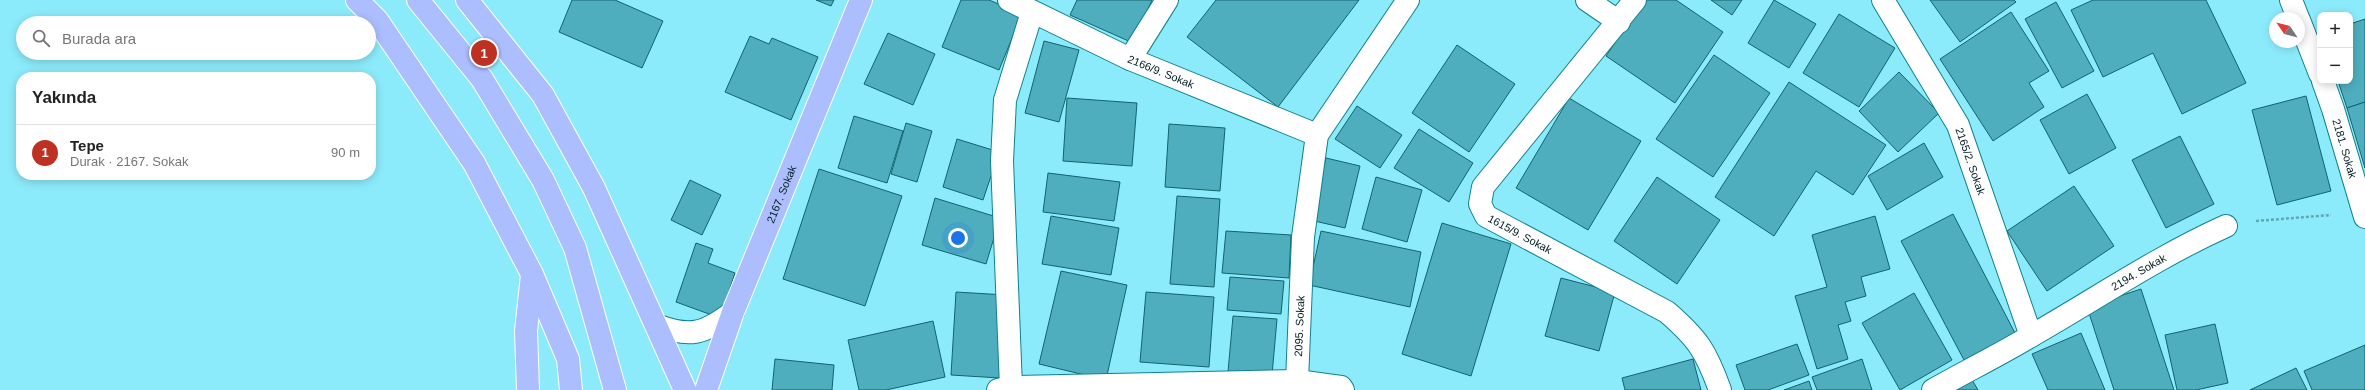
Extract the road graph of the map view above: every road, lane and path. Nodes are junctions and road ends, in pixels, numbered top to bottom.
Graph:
1 (357, 0) edge
2 (418, 0) edge
3 (467, 0) edge
4 (861, 0) edge
5 (1009, 0) edge
6 (1167, 0) edge
7 (1408, 0) edge
8 (1587, 0) edge
9 (1635, 0) edge
10 (1883, 0) edge
11 (2291, 0) edge
12 (1032, 12) junction
13 (2296, 12) edge
14 (373, 16) edge
15 (376, 19) edge
16 (1619, 22) junction
17 (2305, 35) edge
18 (1130, 60) junction
19 (2317, 66) edge
20 (2324, 84) edge
21 (1317, 135) junction
22 (2364, 215) edge
23 (2226, 226) joint
24 (532, 274) junction
25 (733, 312) junction
26 (656, 325) junction
27 (2031, 336) junction
28 (1297, 381) junction
29 (1004, 389) edge
30 (528, 390) edge
31 (572, 390) edge
32 (615, 390) edge
33 (685, 390) edge
34 (706, 390) edge
35 (1343, 390) edge
36 (1720, 390) edge
37 (1933, 390) edge

1 - 14 main road
2 - 32 main road
3 - 26 main road
4 - 25 main road, 2167. Sokak
5 - 12 street, 2166/9. Sokak
6 - 18 street
7 - 21 street, 2095. Sokak
8 - 16 street
9 - 16 street, 1615/9. Sokak
10 - 27 street, 2165/2. Sokak
11 - 13 street
12 - 18 street, 2166/9. Sokak
12 - 29 street
15 - 24 main road
16 - 36 street, 1615/9. Sokak
17 - 19 street
18 - 21 street, 2166/9. Sokak
20 - 22 street, 2181. Sokak
21 - 28 street, 2095. Sokak
22 - 23 path
23 - 27 street, 2194. Sokak
24 - 30 main road
24 - 31 main road
25 - 26 street
25 - 34 main road, 2167. Sokak
26 - 33 main road
27 - 37 street, 2194. Sokak
28 - 29 street
28 - 35 street

